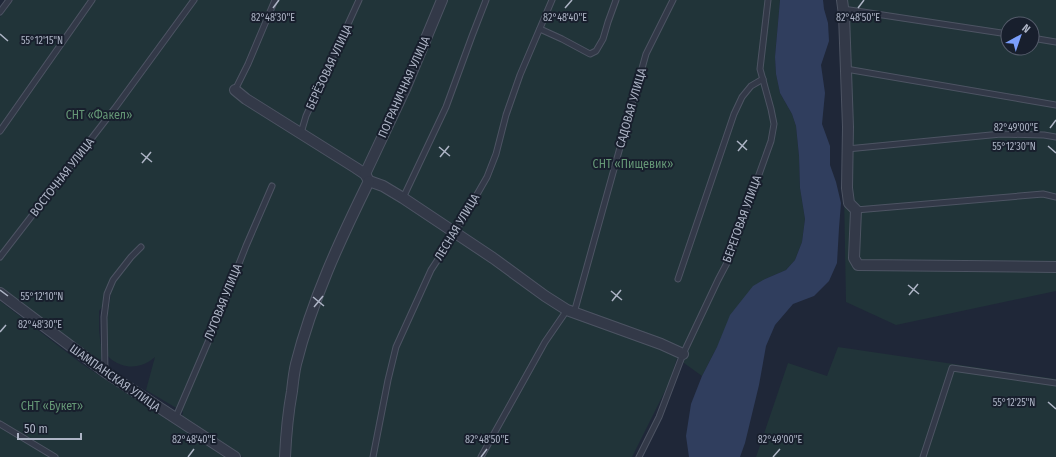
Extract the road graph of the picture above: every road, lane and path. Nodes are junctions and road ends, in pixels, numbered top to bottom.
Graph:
1 (9, 0) edge
2 (92, 0) edge
3 (194, 0) edge
4 (275, 0) edge
5 (359, 0) edge
6 (442, 0) edge
7 (486, 0) edge
8 (552, 0) edge
9 (616, 0) edge
10 (673, 0) edge
11 (768, 0) edge
12 (843, 5) edge
13 (0, 12) edge
14 (540, 29) junction
15 (1000, 33) edge
16 (1040, 39) edge
17 (1056, 42) edge
18 (846, 69) junction
19 (763, 79) junction
20 (234, 90) joint
21 (1056, 105) edge
22 (0, 131) edge
23 (301, 134) junction
24 (1056, 138) edge
25 (847, 149) junction
26 (367, 178) junction
27 (272, 186) dead end
28 (403, 198) junction
29 (1056, 198) edge
30 (856, 210) junction
31 (455, 233) junction
32 (141, 247) dead end
33 (0, 257) edge
34 (1056, 267) edge
35 (678, 279) dead end
36 (0, 293) edge
37 (571, 311) junction
38 (683, 354) junction
39 (105, 372) junction
40 (1056, 383) edge
41 (175, 419) junction
42 (0, 424) edge
43 (55, 457) edge
44 (235, 457) edge
45 (285, 457) edge
46 (373, 457) edge
47 (481, 457) edge
48 (639, 457) edge
49 (923, 457) edge

1 - 13 lane
2 - 22 lane
3 - 33 lane, ВОСТОЧНАЯ УЛИЦА
4 - 20 lane
5 - 23 lane, БЕРЁЗОВАЯ УЛИЦА
6 - 26 street, ПОГРАНИЧНАЯ УЛИЦА
7 - 28 lane
8 - 14 lane, ЛЕСНАЯ УЛИЦА
9 - 14 lane
10 - 37 lane, САДОВАЯ УЛИЦА
11 - 19 lane, БЕРЕГОВАЯ УЛИЦА
12 - 15 lane
12 - 18 street
14 - 31 lane, ЛЕСНАЯ УЛИЦА
16 - 17 lane
18 - 21 lane
18 - 25 street
19 - 35 lane
19 - 38 lane, БЕРЕГОВАЯ УЛИЦА
20 - 23 street
23 - 26 street
24 - 25 lane
25 - 30 street
26 - 28 street
26 - 45 street, ПОГРАНИЧНАЯ УЛИЦА
27 - 41 lane, ЛУГОВАЯ УЛИЦА
28 - 31 street
29 - 30 lane
30 - 34 street
31 - 37 street
31 - 46 lane, ЛЕСНАЯ УЛИЦА
32 - 39 lane
36 - 39 street, ШАМПАНСКАЯ УЛИЦА
37 - 38 street
37 - 47 lane, САДОВАЯ УЛИЦА
38 - 48 lane, БЕРЕГОВАЯ УЛИЦА
39 - 41 street, ШАМПАНСКАЯ УЛИЦА
40 - 49 lane
41 - 44 street, ШАМПАНСКАЯ УЛИЦА
42 - 43 lane

